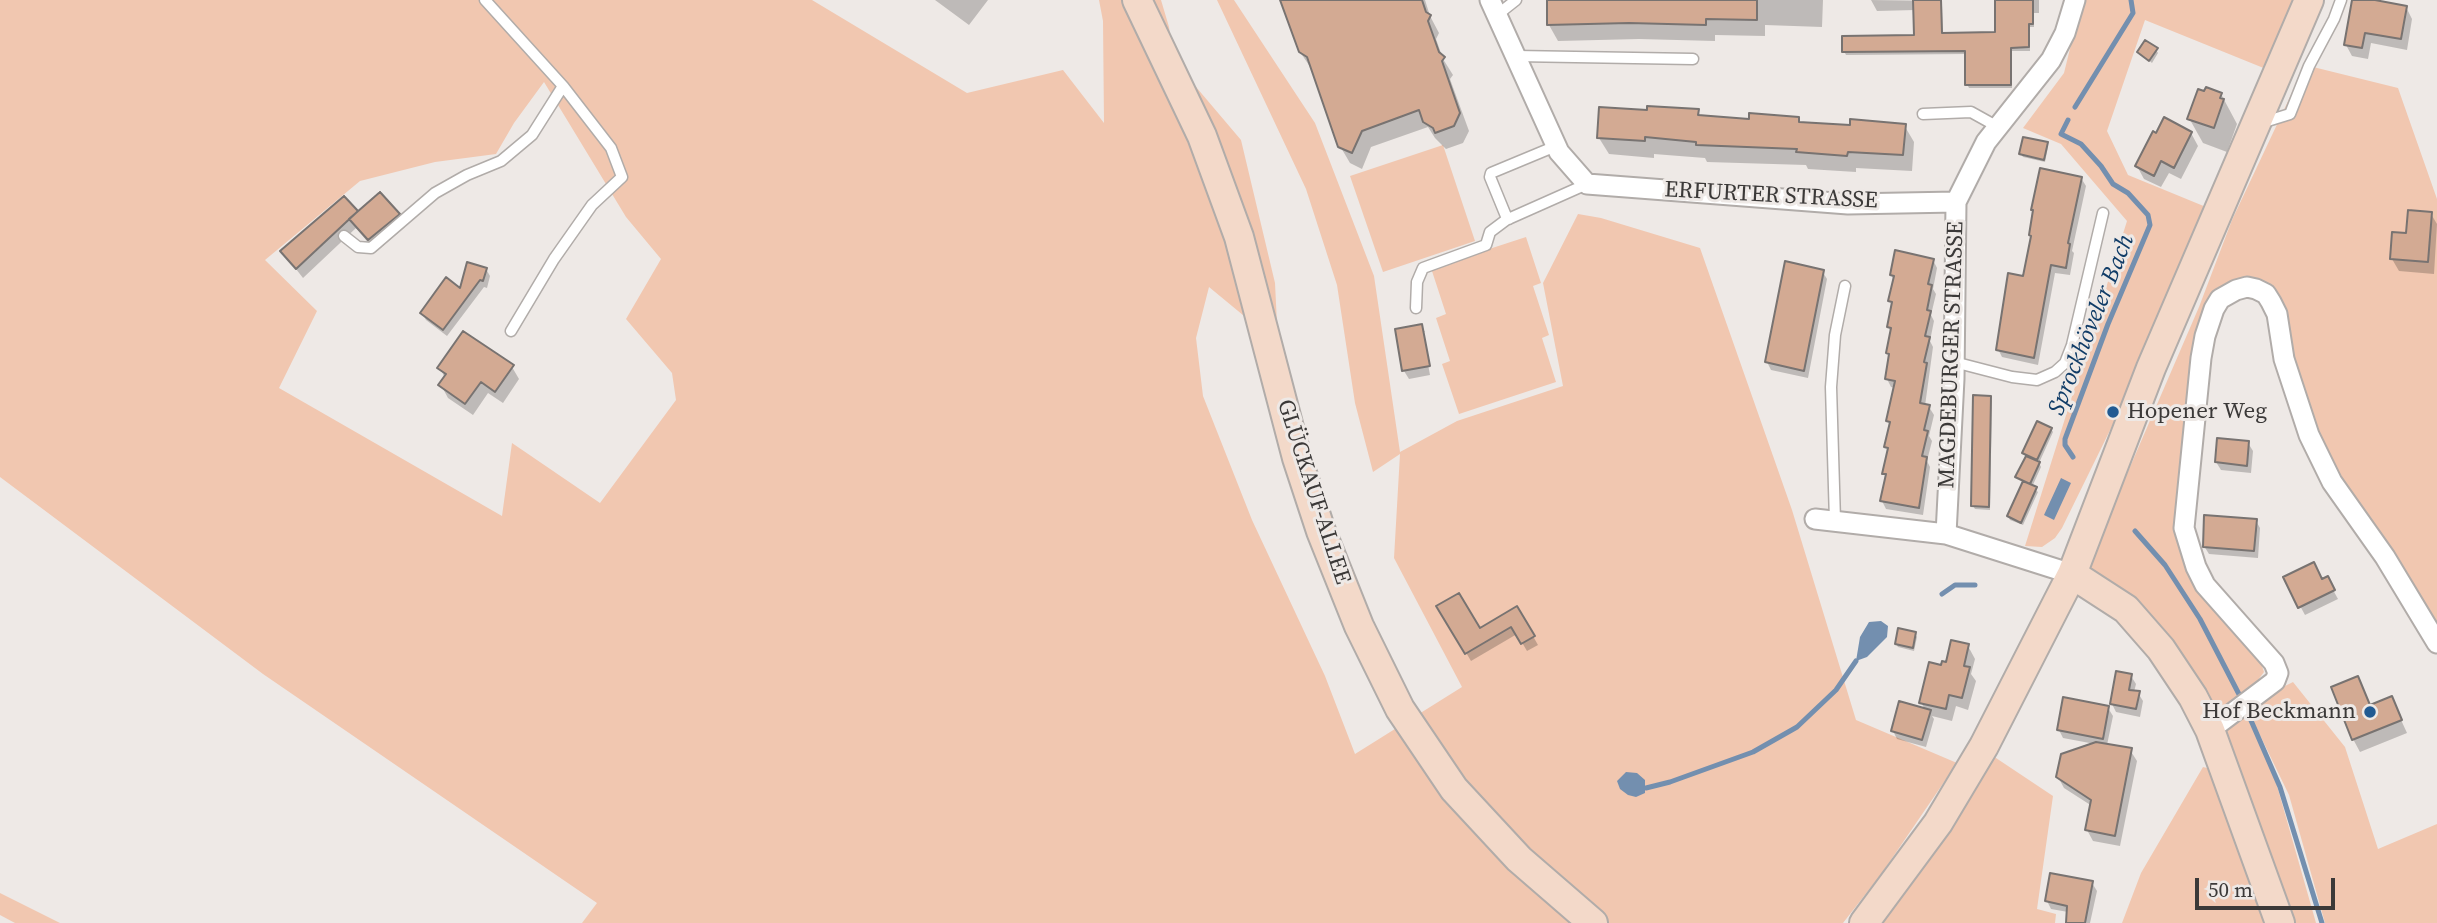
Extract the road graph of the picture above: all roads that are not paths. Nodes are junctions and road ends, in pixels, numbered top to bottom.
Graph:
1 (485, 0) edge
2 (1137, 0) edge
3 (1516, 0) edge
4 (2075, 0) edge
5 (2309, 0) edge
6 (2341, 0) edge
7 (1494, 7) edge
8 (1516, 56) junction
9 (1693, 59) dead end
10 (563, 86) junction
11 (1923, 114) dead end
12 (2254, 126) junction
13 (1998, 127) junction
14 (1556, 146) junction
15 (1587, 184) junction
16 (1956, 202) junction
17 (2103, 213) dead end
18 (1509, 219) junction
19 (344, 236) dead end
20 (1846, 286) dead end
21 (1416, 308) dead end
22 (511, 331) dead end
23 (1954, 362) junction
24 (1815, 519) dead end
25 (1835, 522) junction
26 (1946, 534) junction
27 (2071, 574) junction
28 (2437, 643) edge
29 (2210, 730) junction
30 (1593, 923) edge
31 (1864, 923) edge
32 (2280, 923) edge

1 - 10 lane
2 - 30 main road, GLÜCKAUF-ALLEE
3 - 7 lane
4 - 13 street, MAGDEBURGER STRASSE
5 - 12 main road
6 - 12 lane
7 - 8 street
8 - 9 lane
8 - 14 street
10 - 19 lane
10 - 22 lane
11 - 13 lane
12 - 27 main road
13 - 16 street, MAGDEBURGER STRASSE
14 - 15 street
14 - 18 lane
15 - 16 street, ERFURTER STRASSE
15 - 18 lane
16 - 23 street, MAGDEBURGER STRASSE
17 - 23 lane
18 - 21 lane
20 - 25 lane
23 - 26 street, MAGDEBURGER STRASSE
24 - 25 street
25 - 26 street
26 - 27 street
27 - 29 main road
27 - 31 main road
28 - 29 street
29 - 32 main road

